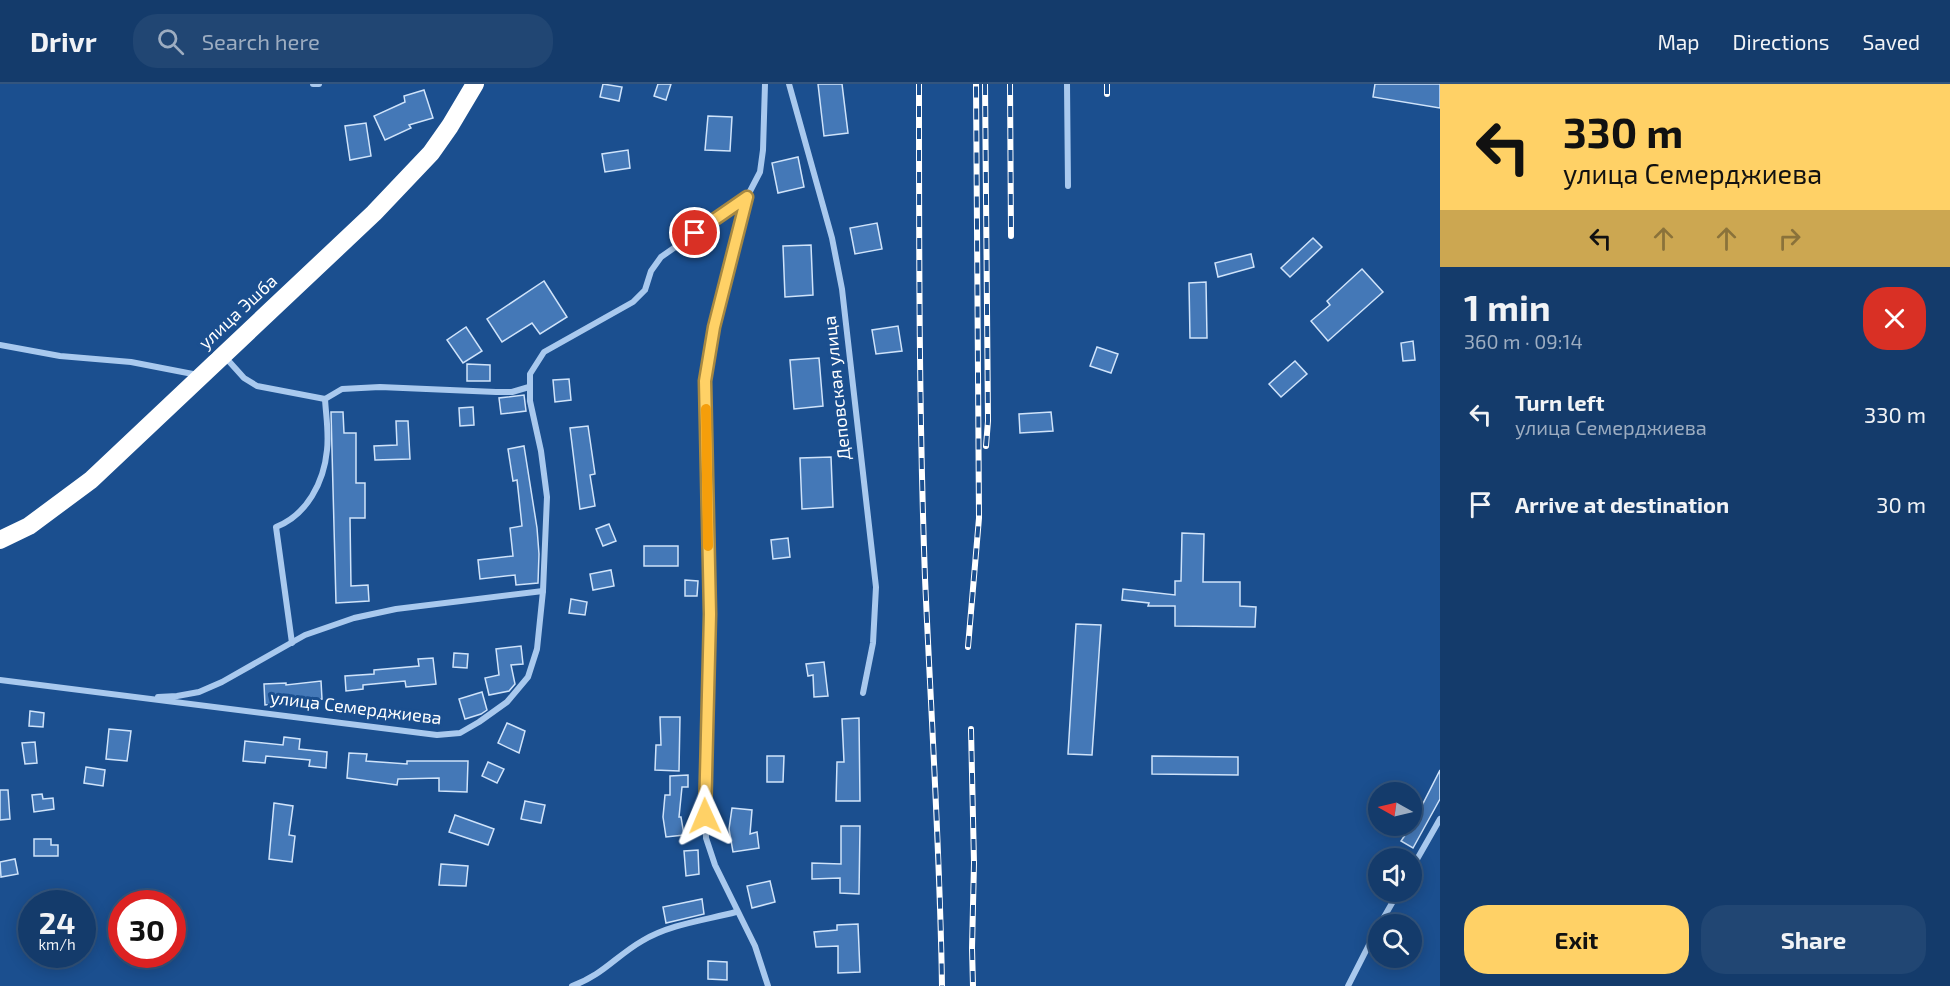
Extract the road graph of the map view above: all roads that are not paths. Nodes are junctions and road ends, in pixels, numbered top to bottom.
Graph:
1 (314, 84) edge
2 (319, 84) edge
3 (475, 84) edge
4 (765, 84) edge
5 (789, 84) edge
6 (1067, 84) edge
7 (1068, 186) dead end
8 (747, 197) junction
9 (0, 345) edge
10 (224, 355) junction
11 (200, 376) junction
12 (529, 387) junction
13 (326, 399) junction
14 (0, 540) edge
15 (543, 591) junction
16 (292, 643) junction
17 (0, 680) edge
18 (863, 693) dead end
19 (136, 697) junction
20 (1440, 819) edge
21 (1422, 850) edge
22 (736, 912) junction
23 (1368, 947) edge
24 (572, 986) edge
25 (768, 986) edge
26 (1348, 986) edge

1 - 2 street
3 - 10 highway, улица Эшба
4 - 8 street
5 - 18 street, Деповская улица
6 - 7 street
8 - 12 street, улица Семерджиева
8 - 22 street
9 - 11 street
10 - 11 highway, улица Эшба
10 - 13 street
11 - 14 highway, улица Эшба
12 - 13 street
12 - 15 street, улица Семерджиева
13 - 16 street
15 - 16 street
15 - 19 street, улица Семерджиева
16 - 19 street
17 - 19 street, улица Семерджиева
20 - 21 street
22 - 24 street
22 - 25 street
23 - 26 street

